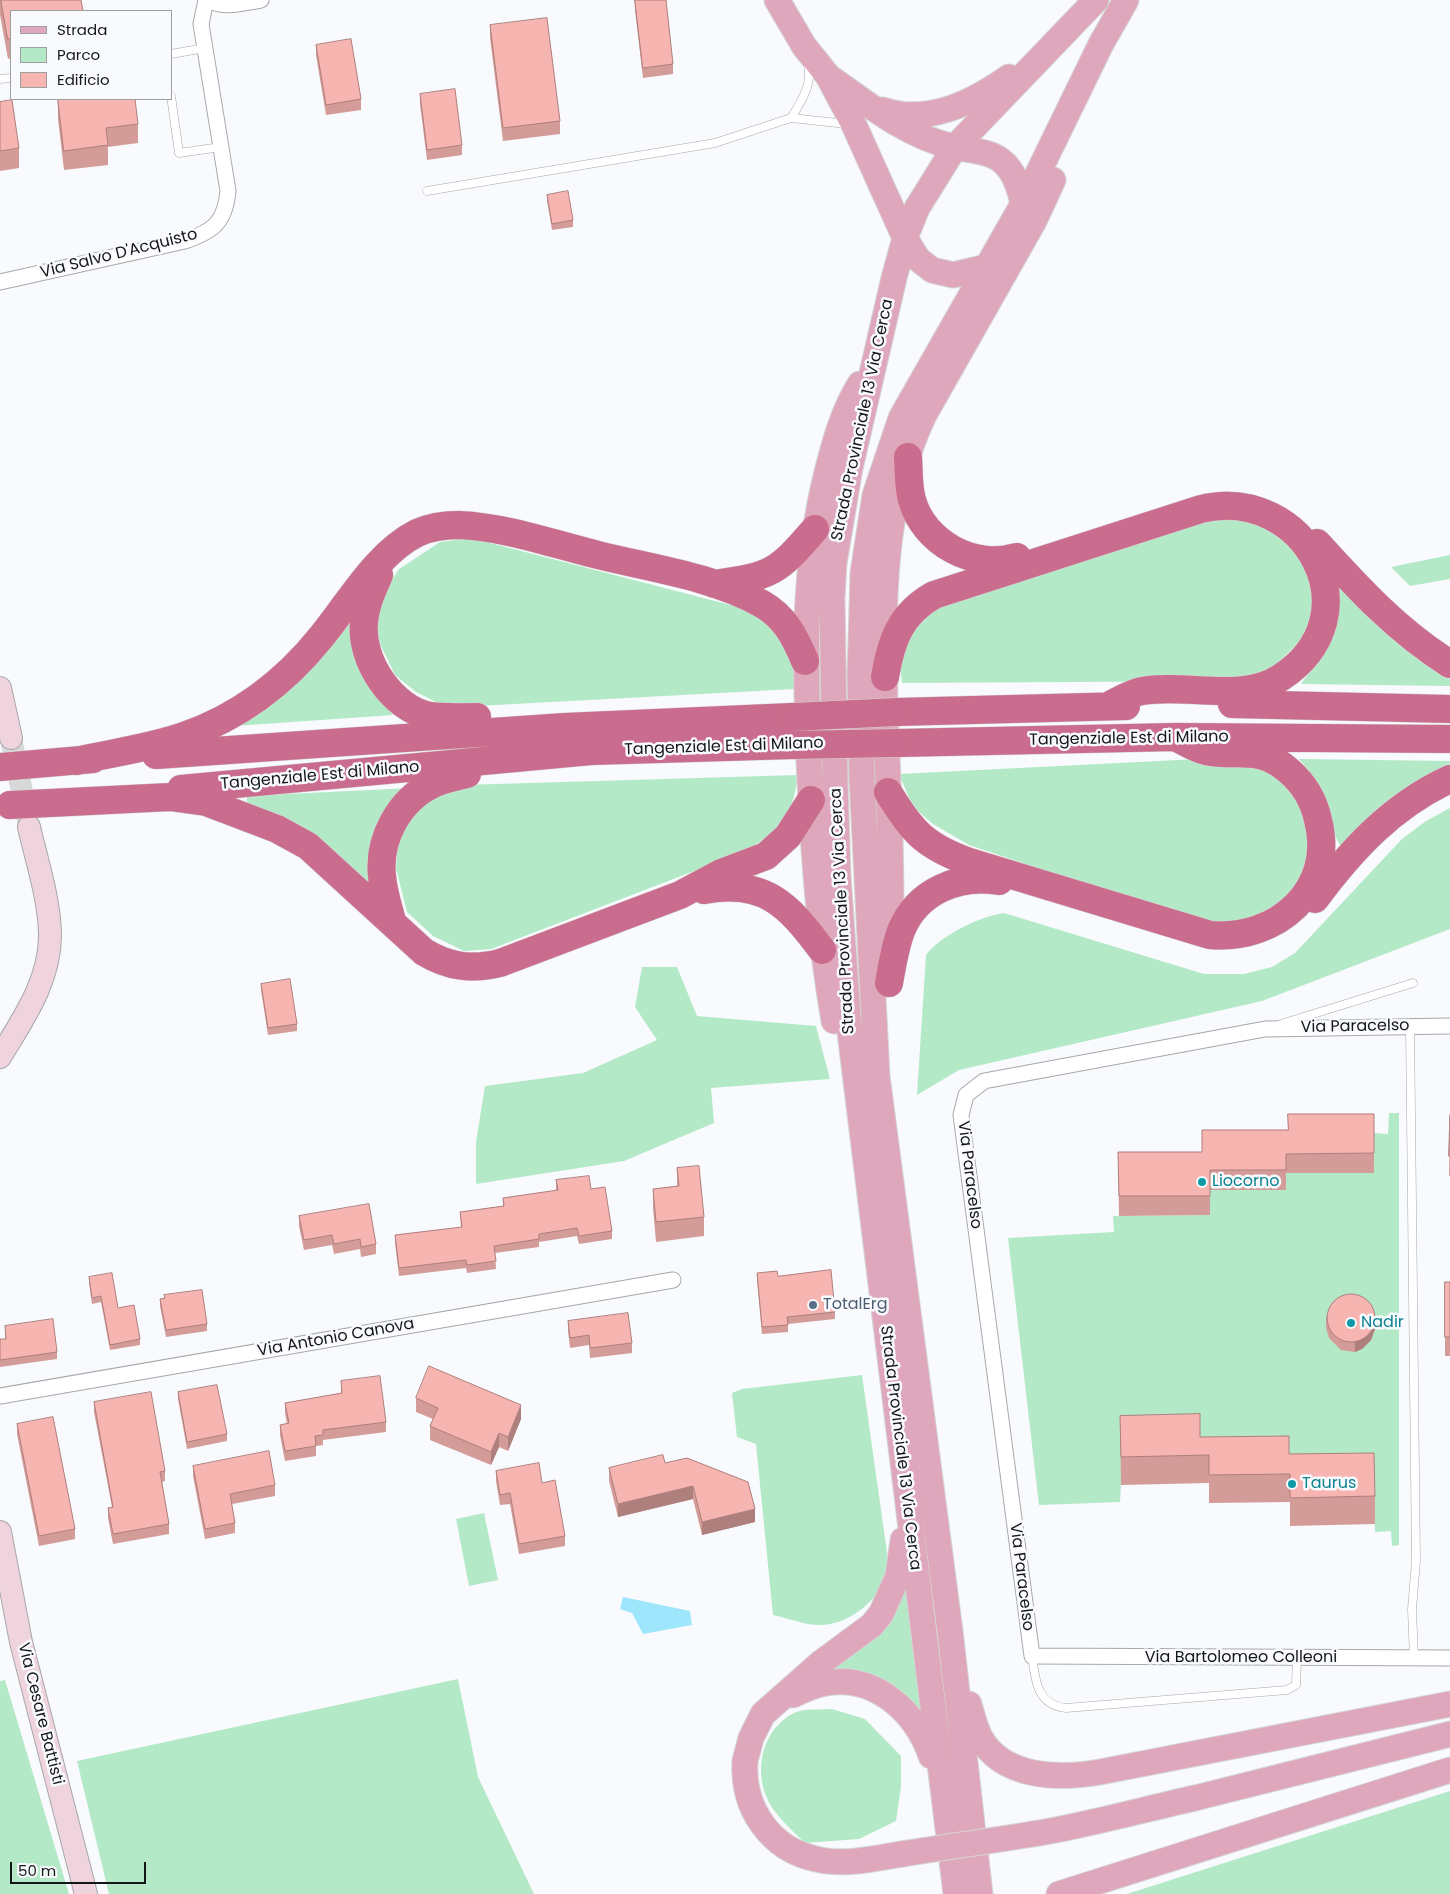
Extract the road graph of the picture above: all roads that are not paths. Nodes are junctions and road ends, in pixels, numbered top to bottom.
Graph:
1 (207, 0) edge
2 (261, 0) edge
3 (777, 0) edge
4 (1096, 0) edge
5 (1126, 0) edge
6 (1133, 0) edge
7 (1069, 29) junction
8 (804, 46) junction
9 (205, 48) junction
10 (172, 54) edge
11 (828, 76) junction
12 (172, 100) edge
13 (869, 105) junction
14 (791, 118) junction
15 (854, 125) junction
16 (221, 147) junction
17 (955, 147) junction
18 (427, 190) dead end
19 (1023, 204) junction
20 (905, 238) junction
21 (987, 267) junction
22 (0, 282) edge
23 (875, 361) junction
24 (908, 457) junction
25 (815, 529) junction
26 (388, 556) junction
27 (713, 584) junction
28 (805, 661) junction
29 (1450, 664) edge
30 (885, 677) junction
31 (0, 688) edge
32 (1108, 706) junction
33 (1450, 708) edge
34 (565, 727) junction
35 (1175, 737) junction
36 (11, 738) tunnel mouth
37 (1450, 739) edge
38 (591, 751) junction
39 (76, 761) junction
40 (0, 767) edge
41 (1450, 779) edge
42 (888, 792) junction
43 (811, 800) junction
44 (5, 805) edge
45 (29, 827) tunnel mouth
46 (680, 895) junction
47 (392, 921) junction
48 (822, 950) junction
49 (889, 983) junction
50 (1413, 983) dead end
51 (1410, 1026) junction
52 (1450, 1026) edge
53 (1265, 1029) junction
54 (0, 1057) edge
55 (864, 1153) junction
56 (894, 1203) junction
57 (673, 1280) dead end
58 (0, 1396) edge
59 (907, 1500) junction
60 (0, 1532) edge
61 (950, 1631) junction
62 (1032, 1656) junction
63 (1297, 1658) junction
64 (1414, 1658) junction
65 (1450, 1658) edge
66 (1450, 1704) edge
67 (773, 1705) junction
68 (1450, 1734) edge
69 (1450, 1740) edge
70 (1412, 1745) junction
71 (1450, 1770) edge
72 (944, 1802) junction
73 (86, 1894) edge
74 (956, 1894) edge
75 (980, 1894) edge
76 (1059, 1894) edge

1 - 2 street, Via Salvo D'Acquisto
1 - 9 street, Via Salvo D'Acquisto
3 - 8 main road
4 - 7 main road, Strada Provinciale 13 Via Cerca
5 - 19 main road, Strada Provinciale 13 Via Cerca
6 - 24 main road
7 - 13 main road
7 - 17 main road, Strada Provinciale 13 Via Cerca
8 - 11 main road
8 - 14 lane
9 - 10 lane
9 - 16 street, Via Salvo D'Acquisto
11 - 13 main road
11 - 15 main road
12 - 16 lane
13 - 17 main road
14 - 15 lane
14 - 18 lane
15 - 20 main road
16 - 22 street, Via Salvo D'Acquisto
17 - 19 main road
17 - 20 main road, Strada Provinciale 13 Via Cerca
19 - 21 main road, Strada Provinciale 13 Via Cerca
20 - 21 main road
20 - 23 main road, Strada Provinciale 13 Via Cerca
21 - 56 main road, Strada Provinciale 13 Via Cerca
23 - 25 main road
23 - 55 main road, Strada Provinciale 13 Via Cerca
24 - 29 highway
24 - 30 main road
25 - 27 highway
25 - 28 main road
26 - 27 highway
26 - 34 highway
26 - 39 highway
27 - 28 highway
28 - 43 main road
30 - 32 highway
30 - 42 main road
31 - 36 street
32 - 33 highway, Tangenziale Est di Milano
32 - 34 highway, Tangenziale Est di Milano, bridge
34 - 39 highway, Tangenziale Est di Milano
35 - 37 highway, Tangenziale Est di Milano
35 - 38 highway, Tangenziale Est di Milano, bridge
35 - 42 highway
38 - 44 highway, Tangenziale Est di Milano
38 - 47 highway
39 - 40 highway, Tangenziale Est di Milano
41 - 49 highway
42 - 49 main road
43 - 46 highway
43 - 48 main road
44 - 47 highway
45 - 54 street
46 - 47 highway
46 - 48 highway
48 - 55 main road
49 - 56 main road
50 - 53 lane
51 - 52 street, Via Paracelso
51 - 53 street, Via Paracelso
51 - 64 lane
53 - 62 street, Via Paracelso
55 - 59 main road, Strada Provinciale 13 Via Cerca
56 - 61 main road, Strada Provinciale 13 Via Cerca
57 - 58 street, Via Antonio Canova
59 - 67 main road
59 - 72 main road, Strada Provinciale 13 Via Cerca
60 - 73 street, Via Cesare Battisti
61 - 66 main road
61 - 75 main road, Strada Provinciale 13 Via Cerca
62 - 63 street, Via Bartolomeo Colleoni
62 - 63 lane
63 - 64 street, Via Bartolomeo Colleoni
64 - 65 street, Via Bartolomeo Colleoni
67 - 70 main road, bridge
67 - 72 main road
68 - 70 main road
69 - 70 main road
71 - 76 main road
72 - 74 main road, Strada Provinciale 13 Via Cerca

